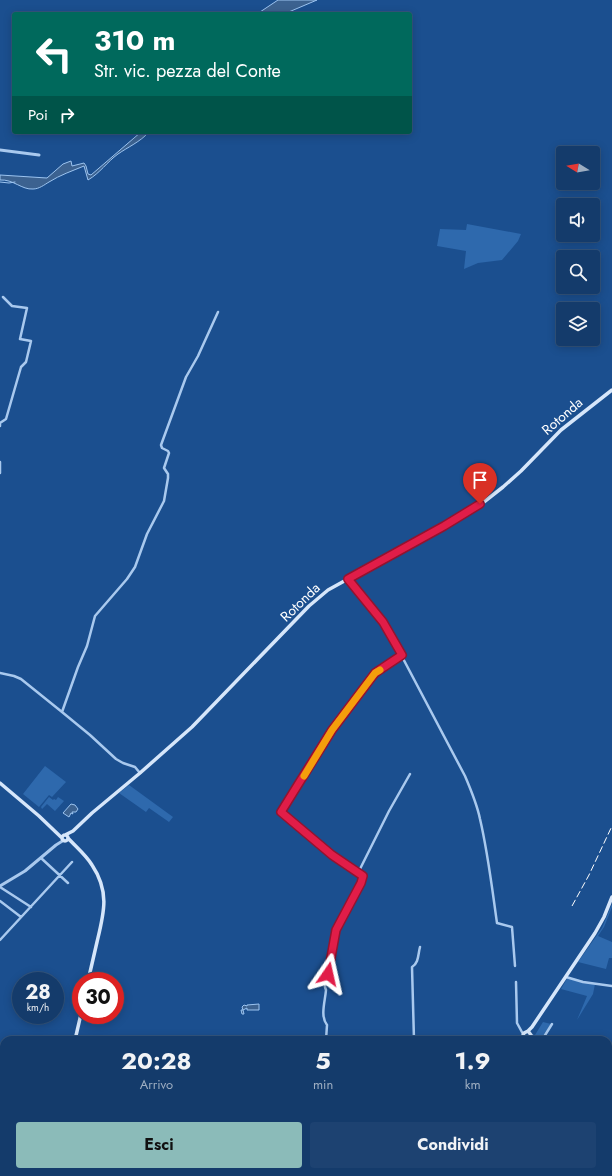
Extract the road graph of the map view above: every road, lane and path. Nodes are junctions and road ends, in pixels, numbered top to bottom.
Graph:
1 (0, 150) edge
2 (39, 155) dead end
3 (3, 297) dead end
4 (218, 312) dead end
5 (612, 390) edge
6 (0, 426) edge
7 (0, 462) edge
8 (0, 472) edge
9 (348, 579) junction
10 (402, 655) junction
11 (0, 673) edge
12 (62, 712) junction
13 (140, 772) junction
14 (410, 774) dead end
15 (0, 784) edge
16 (65, 838) junction
17 (41, 858) junction
18 (72, 862) dead end
19 (358, 873) junction
20 (59, 876) junction
21 (68, 883) dead end
22 (0, 887) edge
23 (612, 897) edge
24 (0, 901) edge
25 (31, 907) junction
26 (21, 917) junction
27 (0, 940) edge
28 (420, 947) dead end
29 (514, 966) dead end
30 (90, 972) edge
31 (566, 976) junction
32 (516, 982) dead end
33 (612, 986) edge
34 (79, 1024) edge
35 (552, 1024) dead end
36 (519, 1027) junction
37 (528, 1031) junction
38 (76, 1036) edge
39 (327, 1036) edge
40 (414, 1036) edge
41 (520, 1036) edge
42 (522, 1036) edge
43 (530, 1036) edge
44 (544, 1036) edge

1 - 2 street
3 - 6 street
4 - 12 street
5 - 9 main road, Rotonda
7 - 8 street
9 - 10 street
9 - 13 main road, Rotonda
10 - 19 street
10 - 29 street
11 - 12 street
12 - 13 street
13 - 16 main road, Rotonda
14 - 19 street
15 - 16 main road
16 - 17 street
16 - 30 main road
17 - 20 street
17 - 22 street
18 - 20 street
19 - 39 street
20 - 21 street
20 - 25 street
22 - 25 street
23 - 31 main road
24 - 26 street
25 - 26 street
26 - 27 street
28 - 40 street
31 - 33 street
31 - 37 main road
32 - 36 street
34 - 38 main road
35 - 44 street
36 - 37 street
36 - 41 street
37 - 42 main road
37 - 43 main road

